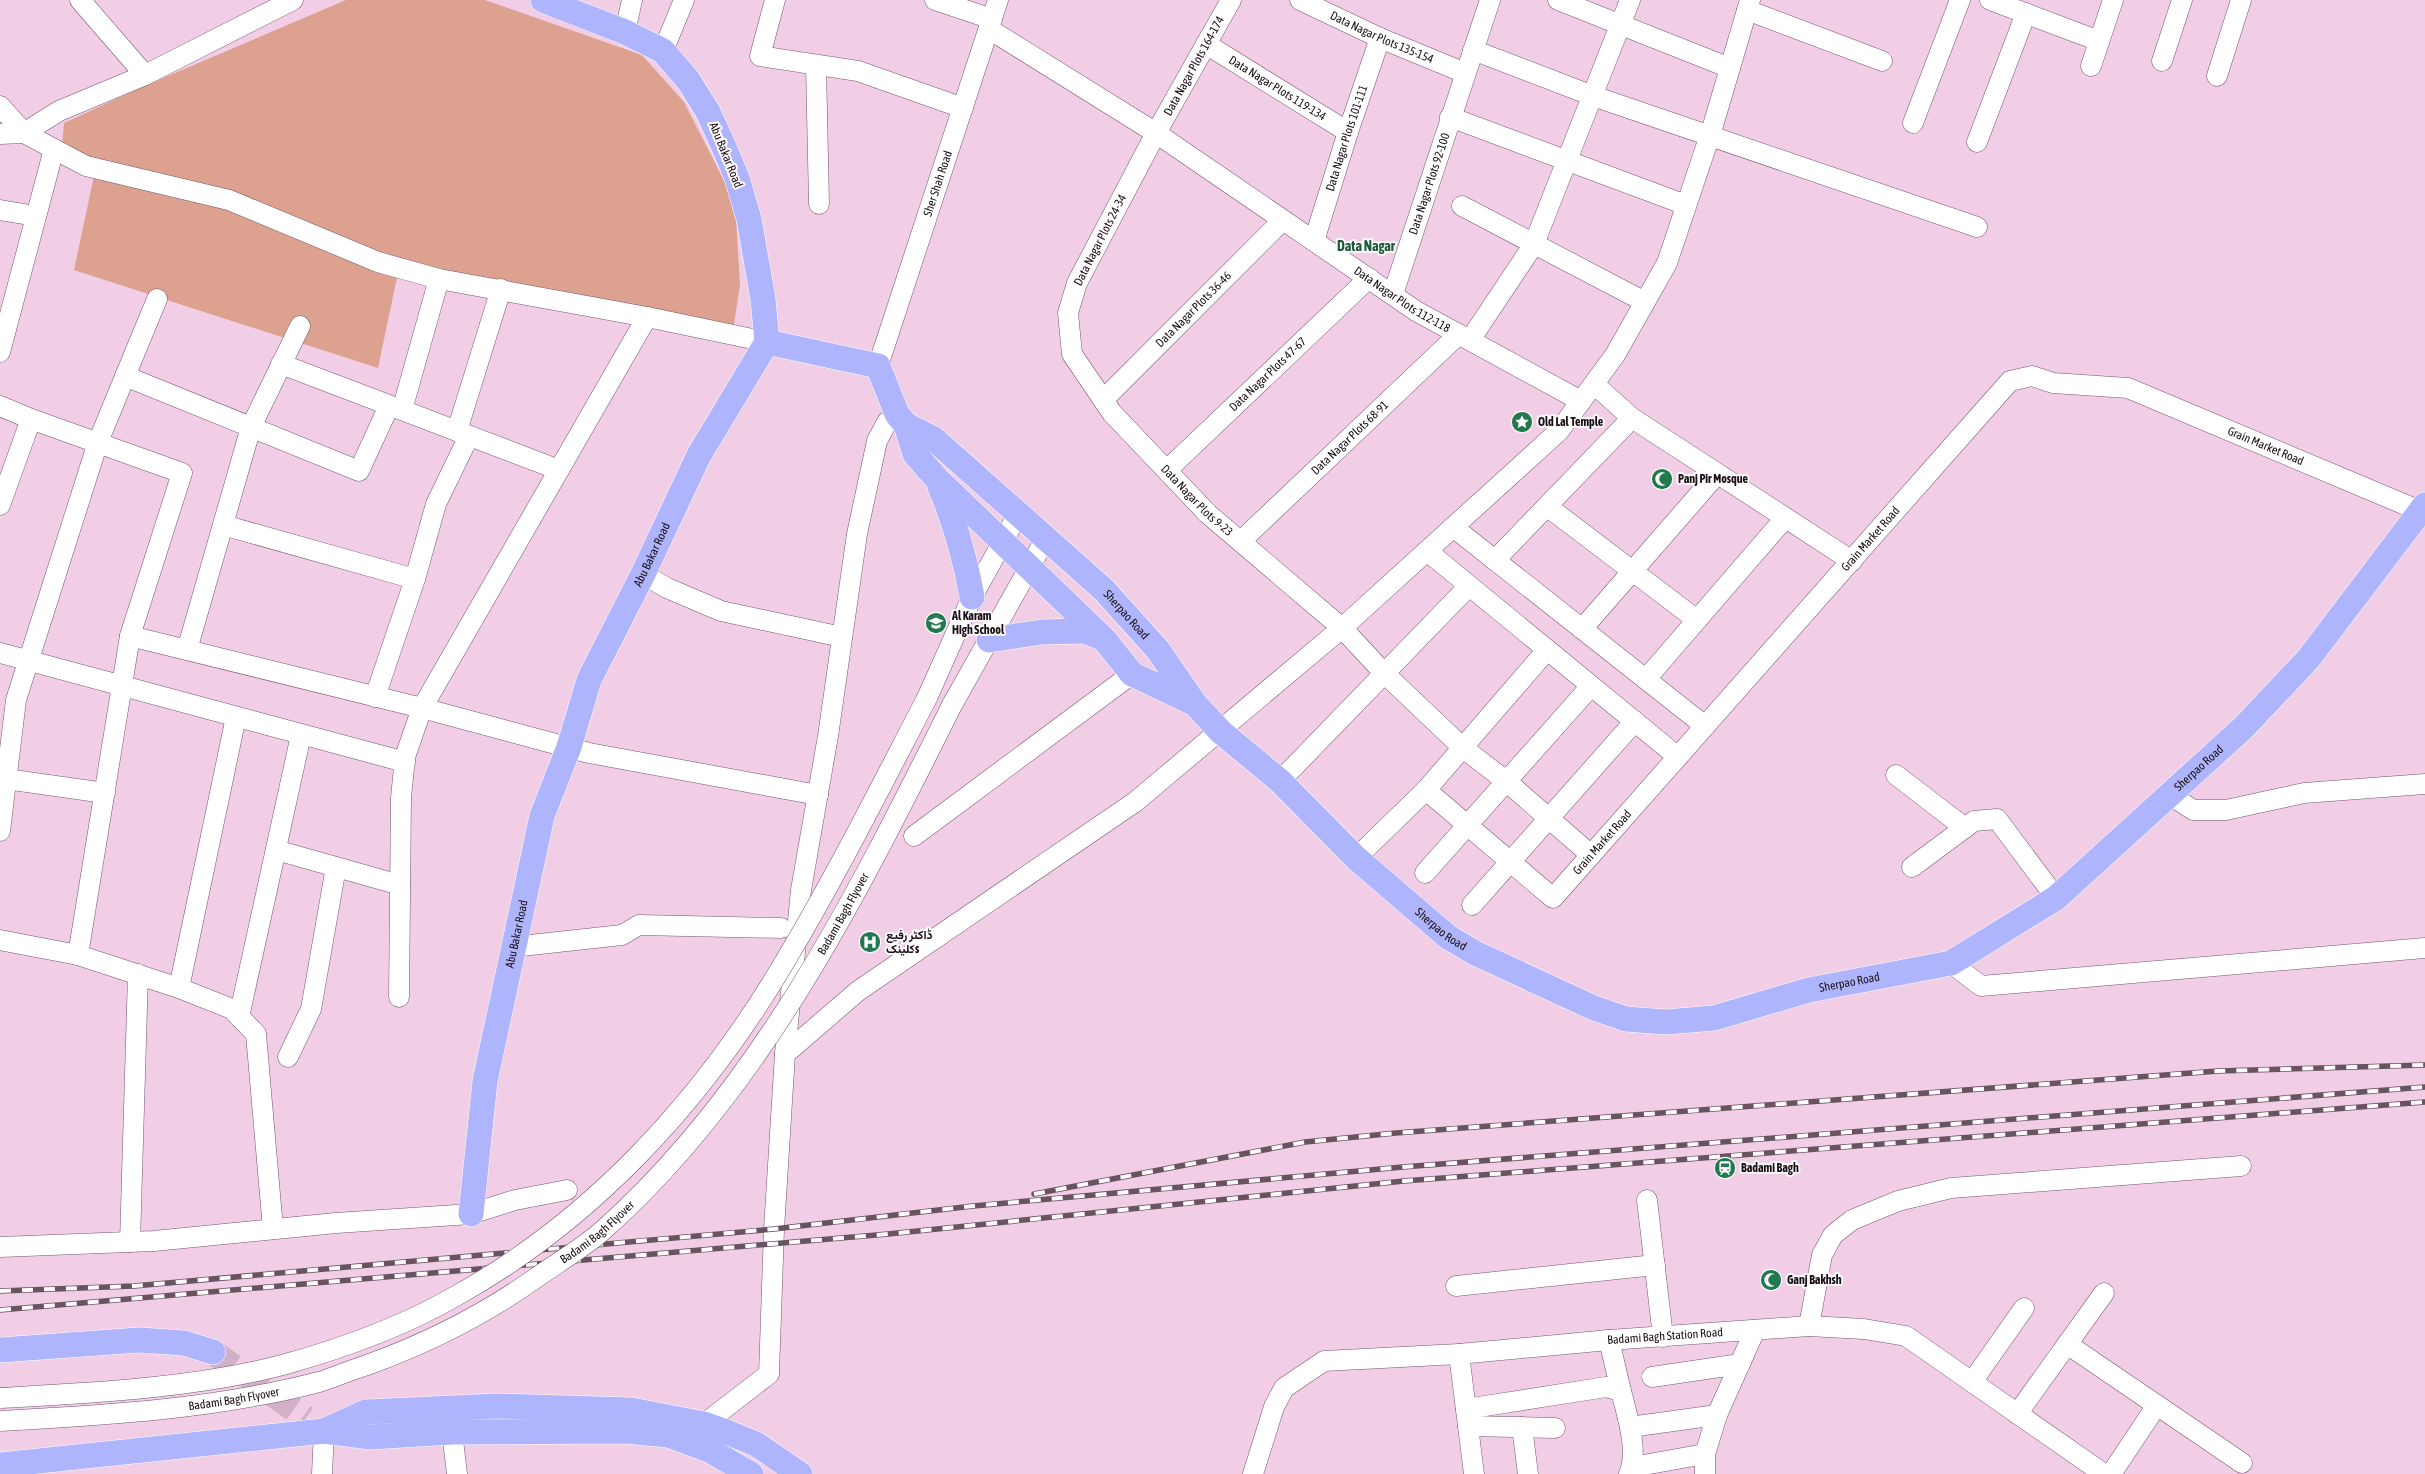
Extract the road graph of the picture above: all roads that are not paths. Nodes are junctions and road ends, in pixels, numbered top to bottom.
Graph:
1 (80, 0) edge
2 (293, 0) edge
3 (543, 0) edge
4 (632, 0) edge
5 (684, 0) edge
6 (775, 0) edge
7 (934, 0) edge
8 (998, 0) edge
9 (1231, 0) edge
10 (1300, 0) edge
11 (1490, 0) edge
12 (1558, 0) edge
13 (1630, 0) edge
14 (1960, 0) edge
15 (1990, 0) edge
16 (2113, 0) edge
17 (2182, 0) edge
18 (2241, 0) edge
19 (1748, 5) edge
20 (2026, 14) junction
21 (990, 24) junction
22 (1621, 25) junction
23 (625, 32) junction
24 (1380, 38) junction
25 (2099, 41) junction
26 (1206, 44) junction
27 (1473, 50) junction
28 (662, 51) junction
29 (1882, 61) dead end
30 (2162, 61) dead end
31 (816, 64) junction
32 (2091, 66) dead end
33 (1730, 68) junction
34 (1465, 73) junction
35 (145, 75) junction
36 (2217, 76) dead end
37 (1593, 96) junction
38 (0, 106) edge
39 (963, 108) junction
40 (1450, 117) junction
41 (1913, 123) dead end
42 (1348, 132) junction
43 (24, 133) junction
44 (1156, 133) junction
45 (0, 134) edge
46 (1709, 135) junction
47 (1977, 142) dead end
48 (54, 149) junction
49 (1567, 161) junction
50 (819, 204) dead end
51 (1686, 205) junction
52 (1462, 206) dead end
53 (0, 210) edge
54 (36, 216) junction
55 (1283, 220) junction
56 (1977, 227) dead end
57 (1314, 240) junction
58 (1534, 244) junction
59 (1369, 278) junction
60 (439, 279) junction
61 (501, 289) junction
62 (1393, 294) junction
63 (7, 299) edge
64 (157, 299) dead end
65 (1645, 302) junction
66 (647, 317) junction
67 (300, 326) dead end
68 (1465, 337) junction
69 (766, 342) junction
70 (0, 352) edge
71 (1072, 354) joint
72 (281, 364) junction
73 (878, 366) junction
74 (126, 376) junction
75 (1594, 384) junction
76 (1103, 400) junction
77 (1581, 402) junction
78 (0, 406) edge
79 (396, 408) junction
80 (1632, 418) junction
81 (31, 419) junction
82 (901, 420) junction
83 (251, 427) junction
84 (463, 434) junction
85 (98, 442) junction
86 (559, 470) junction
87 (1167, 470) junction
88 (1717, 474) junction
89 (936, 478) junction
90 (0, 505) edge
91 (1548, 507) junction
92 (2423, 508) edge
93 (1018, 514) junction
94 (1785, 518) junction
95 (223, 525) junction
96 (1452, 527) junction
97 (1046, 538) junction
98 (1241, 541) junction
99 (1002, 542) junction
100 (1427, 551) junction
101 (1495, 560) junction
102 (1852, 561) junction
103 (1029, 568) junction
104 (1632, 571) junction
105 (643, 574) junction
106 (415, 579) junction
107 (1469, 586) junction
108 (972, 597) junction
109 (1697, 620) junction
110 (1342, 628) junction
111 (1582, 629) junction
112 (130, 636) junction
113 (842, 637) junction
114 (1104, 639) junction
115 (989, 640) junction
116 (187, 650) junction
117 (1547, 650) junction
118 (0, 653) edge
119 (29, 661) junction
120 (1384, 673) junction
121 (1132, 674) junction
122 (1646, 679) junction
123 (122, 686) junction
124 (1591, 686) junction
125 (376, 697) junction
126 (1195, 704) junction
127 (422, 708) junction
128 (236, 717) junction
129 (1635, 722) junction
130 (1705, 726) junction
131 (1221, 732) junction
132 (301, 735) junction
133 (568, 747) junction
134 (1463, 748) junction
135 (1678, 757) junction
136 (405, 762) junction
137 (1896, 775) dead end
138 (6, 778) junction
139 (1280, 781) junction
140 (1506, 781) junction
141 (2425, 784) edge
142 (1426, 790) junction
143 (105, 793) junction
144 (2169, 794) junction
145 (818, 795) junction
146 (1548, 819) junction
147 (1467, 825) junction
148 (1965, 828) junction
149 (0, 831) edge
150 (914, 836) dead end
151 (276, 850) junction
152 (1591, 855) junction
153 (1356, 858) junction
154 (1509, 861) junction
155 (336, 867) junction
156 (1912, 867) dead end
157 (1425, 873) dead end
158 (400, 885) junction
159 (2056, 898) junction
160 (1472, 905) dead end
161 (781, 928) dead end
162 (0, 940) edge
163 (512, 947) junction
164 (2425, 948) edge
165 (78, 955) junction
166 (1951, 963) junction
167 (138, 974) junction
168 (180, 988) junction
169 (399, 997) dead end
170 (239, 1017) junction
171 (785, 1054) junction
172 (288, 1056) dead end
173 (2241, 1166) dead end
174 (567, 1190) dead end
175 (1647, 1200) dead end
176 (471, 1214) junction
177 (273, 1229) junction
178 (130, 1242) junction
179 (0, 1247) edge
180 (1655, 1265) junction
181 (1456, 1286) dead end
182 (2104, 1292) dead end
183 (2024, 1308) dead end
184 (1809, 1326) junction
185 (1755, 1330) junction
186 (1663, 1337) junction
187 (1609, 1340) junction
188 (2067, 1344) junction
189 (0, 1350) edge
190 (213, 1352) tunnel mouth
191 (1459, 1354) junction
192 (1740, 1364) junction
193 (1652, 1377) dead end
194 (1972, 1382) junction
195 (1621, 1391) junction
196 (0, 1398) edge
197 (2157, 1405) junction
198 (2018, 1414) junction
199 (1717, 1415) junction
200 (1467, 1417) junction
201 (0, 1421) edge
202 (704, 1424) junction
203 (315, 1425) junction
204 (1630, 1427) junction
205 (1522, 1428) junction
206 (1555, 1428) dead end
207 (452, 1432) junction
208 (1705, 1454) junction
209 (2242, 1463) dead end
210 (5, 1467) edge
211 (1630, 1470) edge
212 (800, 1473) edge
213 (322, 1474) edge
214 (457, 1474) edge
215 (751, 1474) edge
216 (1254, 1474) edge
217 (1474, 1474) edge
218 (1528, 1474) edge
219 (1705, 1474) edge
220 (2104, 1474) edge
221 (2111, 1474) edge

1 - 35 street
2 - 35 street
3 - 23 main road, Abu Bakar Road
4 - 23 street
5 - 28 street
6 - 31 street
7 - 21 street, Data Nagar Plots 112-118
8 - 21 street, Sher Shah Road
9 - 26 street, Data Nagar Plots 164-174
10 - 24 street, Data Nagar Plots 135-154
11 - 27 street, Data Nagar Plots 92-100
12 - 22 street
13 - 22 street, Data Nagar Plots 68-91
14 - 41 street
15 - 20 street
16 - 25 street
17 - 30 street
18 - 36 street
19 - 29 street
19 - 33 street
20 - 25 street
20 - 47 street
21 - 39 street, Sher Shah Road
21 - 44 street, Data Nagar Plots 112-118
22 - 33 street
22 - 37 street, Data Nagar Plots 68-91
23 - 28 main road, Abu Bakar Road
24 - 34 street, Data Nagar Plots 135-154
24 - 42 street, Data Nagar Plots 101-111
25 - 32 street
26 - 42 street, Data Nagar Plots 119-134
26 - 44 street, Data Nagar Plots 164-174
27 - 34 street, Data Nagar Plots 92-100
27 - 37 street
28 - 69 main road, Abu Bakar Road
31 - 39 street
31 - 50 street
33 - 46 street
34 - 40 street, Data Nagar Plots 92-100
35 - 43 street
37 - 46 street
37 - 49 street, Data Nagar Plots 68-91
38 - 43 street
39 - 73 street, Sher Shah Road
40 - 49 street
40 - 62 street, Data Nagar Plots 92-100
42 - 57 street, Data Nagar Plots 101-111
43 - 45 street
43 - 48 street
44 - 55 street, Data Nagar Plots 112-118
44 - 71 street, Data Nagar Plots 24-34
46 - 51 street
46 - 56 street
48 - 54 street
48 - 60 street
49 - 51 street
49 - 58 street, Data Nagar Plots 68-91
51 - 65 street
52 - 58 street
53 - 54 street
54 - 63 street
55 - 57 street, Data Nagar Plots 112-118
55 - 76 street, Data Nagar Plots 36-46
57 - 59 street, Data Nagar Plots 112-118
58 - 65 street
58 - 68 street, Data Nagar Plots 68-91
59 - 62 street, Data Nagar Plots 112-118
59 - 87 street, Data Nagar Plots 47-67
60 - 61 street
60 - 79 street
61 - 66 street
61 - 84 street
62 - 68 street, Data Nagar Plots 112-118
63 - 70 street
64 - 74 street
65 - 75 street
66 - 69 street
66 - 86 street
67 - 72 street
68 - 77 street, Data Nagar Plots 112-118
68 - 98 street, Data Nagar Plots 68-91
69 - 73 main road
69 - 105 main road, Abu Bakar Road
71 - 76 street, Data Nagar Plots 9-23
72 - 79 street
72 - 83 street
73 - 82 main road
74 - 83 street
74 - 85 street
75 - 77 street
75 - 80 street
76 - 87 street, Data Nagar Plots 9-23
77 - 96 street
78 - 81 street
79 - 83 street
79 - 84 street
80 - 88 street
80 - 91 street
81 - 85 street
81 - 90 street
82 - 89 main road
82 - 93 main road, Sherpao Road
82 - 113 street
83 - 95 street
84 - 86 street
84 - 106 street
85 - 112 street
85 - 119 street
86 - 127 street
87 - 98 street, Data Nagar Plots 9-23
88 - 94 street
88 - 104 street
89 - 99 main road, Sherpao Road
89 - 108 main road
91 - 101 street
91 - 104 street
92 - 102 street, Grain Market Road
92 - 144 main road, Sherpao Road
93 - 97 main road, Sherpao Road
93 - 99 street, Badami Bagh Flyover
94 - 102 street
94 - 109 street
95 - 106 street
95 - 116 street
96 - 100 street
96 - 101 street
97 - 103 street, Badami Bagh Flyover
97 - 126 main road, Sherpao Road
98 - 110 street, Data Nagar Plots 9-23
99 - 103 main road, Sherpao Road
99 - 108 street, Badami Bagh Flyover
100 - 107 street
100 - 110 street
101 - 111 street
102 - 130 street, Grain Market Road
103 - 114 main road, Sherpao Road
103 - 115 street, Badami Bagh Flyover
104 - 109 street
104 - 111 street
105 - 113 street
105 - 133 main road, Abu Bakar Road
106 - 125 street
107 - 117 street
107 - 120 street
108 - 196 street, Badami Bagh Flyover, bridge
109 - 122 street
110 - 120 street, Data Nagar Plots 9-23
110 - 131 street
111 - 122 street
112 - 116 street
112 - 123 street
113 - 145 street
114 - 115 main road
114 - 121 main road, Sherpao Road
115 - 201 street, Badami Bagh Flyover, bridge
116 - 125 street
117 - 124 street
117 - 134 street
118 - 119 street
119 - 123 street
119 - 138 street
120 - 134 street, Data Nagar Plots 9-23
120 - 139 street
121 - 126 main road, Sherpao Road
121 - 150 street
122 - 130 street
123 - 128 street
123 - 143 street
124 - 129 street
124 - 140 street
125 - 127 street
126 - 131 main road, Sherpao Road
127 - 133 street
127 - 136 street
128 - 132 street
128 - 168 street
129 - 135 street
129 - 146 street
130 - 135 street, Grain Market Road
131 - 139 main road, Sherpao Road
131 - 171 street
132 - 136 street
132 - 151 street
133 - 145 street
133 - 163 main road, Abu Bakar Road
134 - 140 street, Data Nagar Plots 9-23
134 - 142 street
135 - 152 street, Grain Market Road
136 - 158 street
137 - 148 street
138 - 143 street
138 - 149 street
139 - 153 main road, Sherpao Road
140 - 146 street, Data Nagar Plots 9-23
140 - 147 street
141 - 144 street
142 - 147 street, Grain Market Road
142 - 153 street
143 - 165 street
144 - 159 main road, Sherpao Road
145 - 171 street
146 - 152 street, Data Nagar Plots 9-23
146 - 154 street
147 - 154 street, Grain Market Road
147 - 157 street
148 - 156 street
148 - 159 street
151 - 155 street
151 - 170 street
152 - 154 street, Grain Market Road
153 - 166 main road, Sherpao Road
154 - 160 street
155 - 158 street
155 - 172 street
158 - 169 street
159 - 166 main road, Sherpao Road
161 - 163 street
162 - 165 street
163 - 176 main road, Abu Bakar Road
164 - 166 street
165 - 167 street
167 - 168 street
167 - 178 street
168 - 170 street
170 - 177 street
171 - 202 street
173 - 184 street
174 - 176 street
175 - 180 street
176 - 177 street
177 - 178 street
178 - 179 street
180 - 181 street
180 - 186 street
182 - 188 street
183 - 194 street
184 - 185 street, Badami Bagh Station Road
184 - 194 street, Badami Bagh Station Road
185 - 186 street, Badami Bagh Station Road
185 - 192 street
186 - 187 street, Badami Bagh Station Road
187 - 191 street, Badami Bagh Station Road
187 - 195 street
188 - 197 street
188 - 198 street
189 - 190 main road
191 - 200 street
191 - 216 street, Badami Bagh Station Road
192 - 193 street
192 - 199 street
194 - 198 street, Badami Bagh Station Road
195 - 200 street
195 - 204 street
197 - 209 street
197 - 221 street
198 - 220 street, Badami Bagh Station Road
199 - 204 street
199 - 208 street
200 - 205 street
200 - 217 street
202 - 203 main road
202 - 212 main road
203 - 207 main road
203 - 210 main road
203 - 213 street
204 - 211 street
205 - 206 street
205 - 218 street
207 - 214 street
207 - 215 main road
208 - 211 street
208 - 219 street

